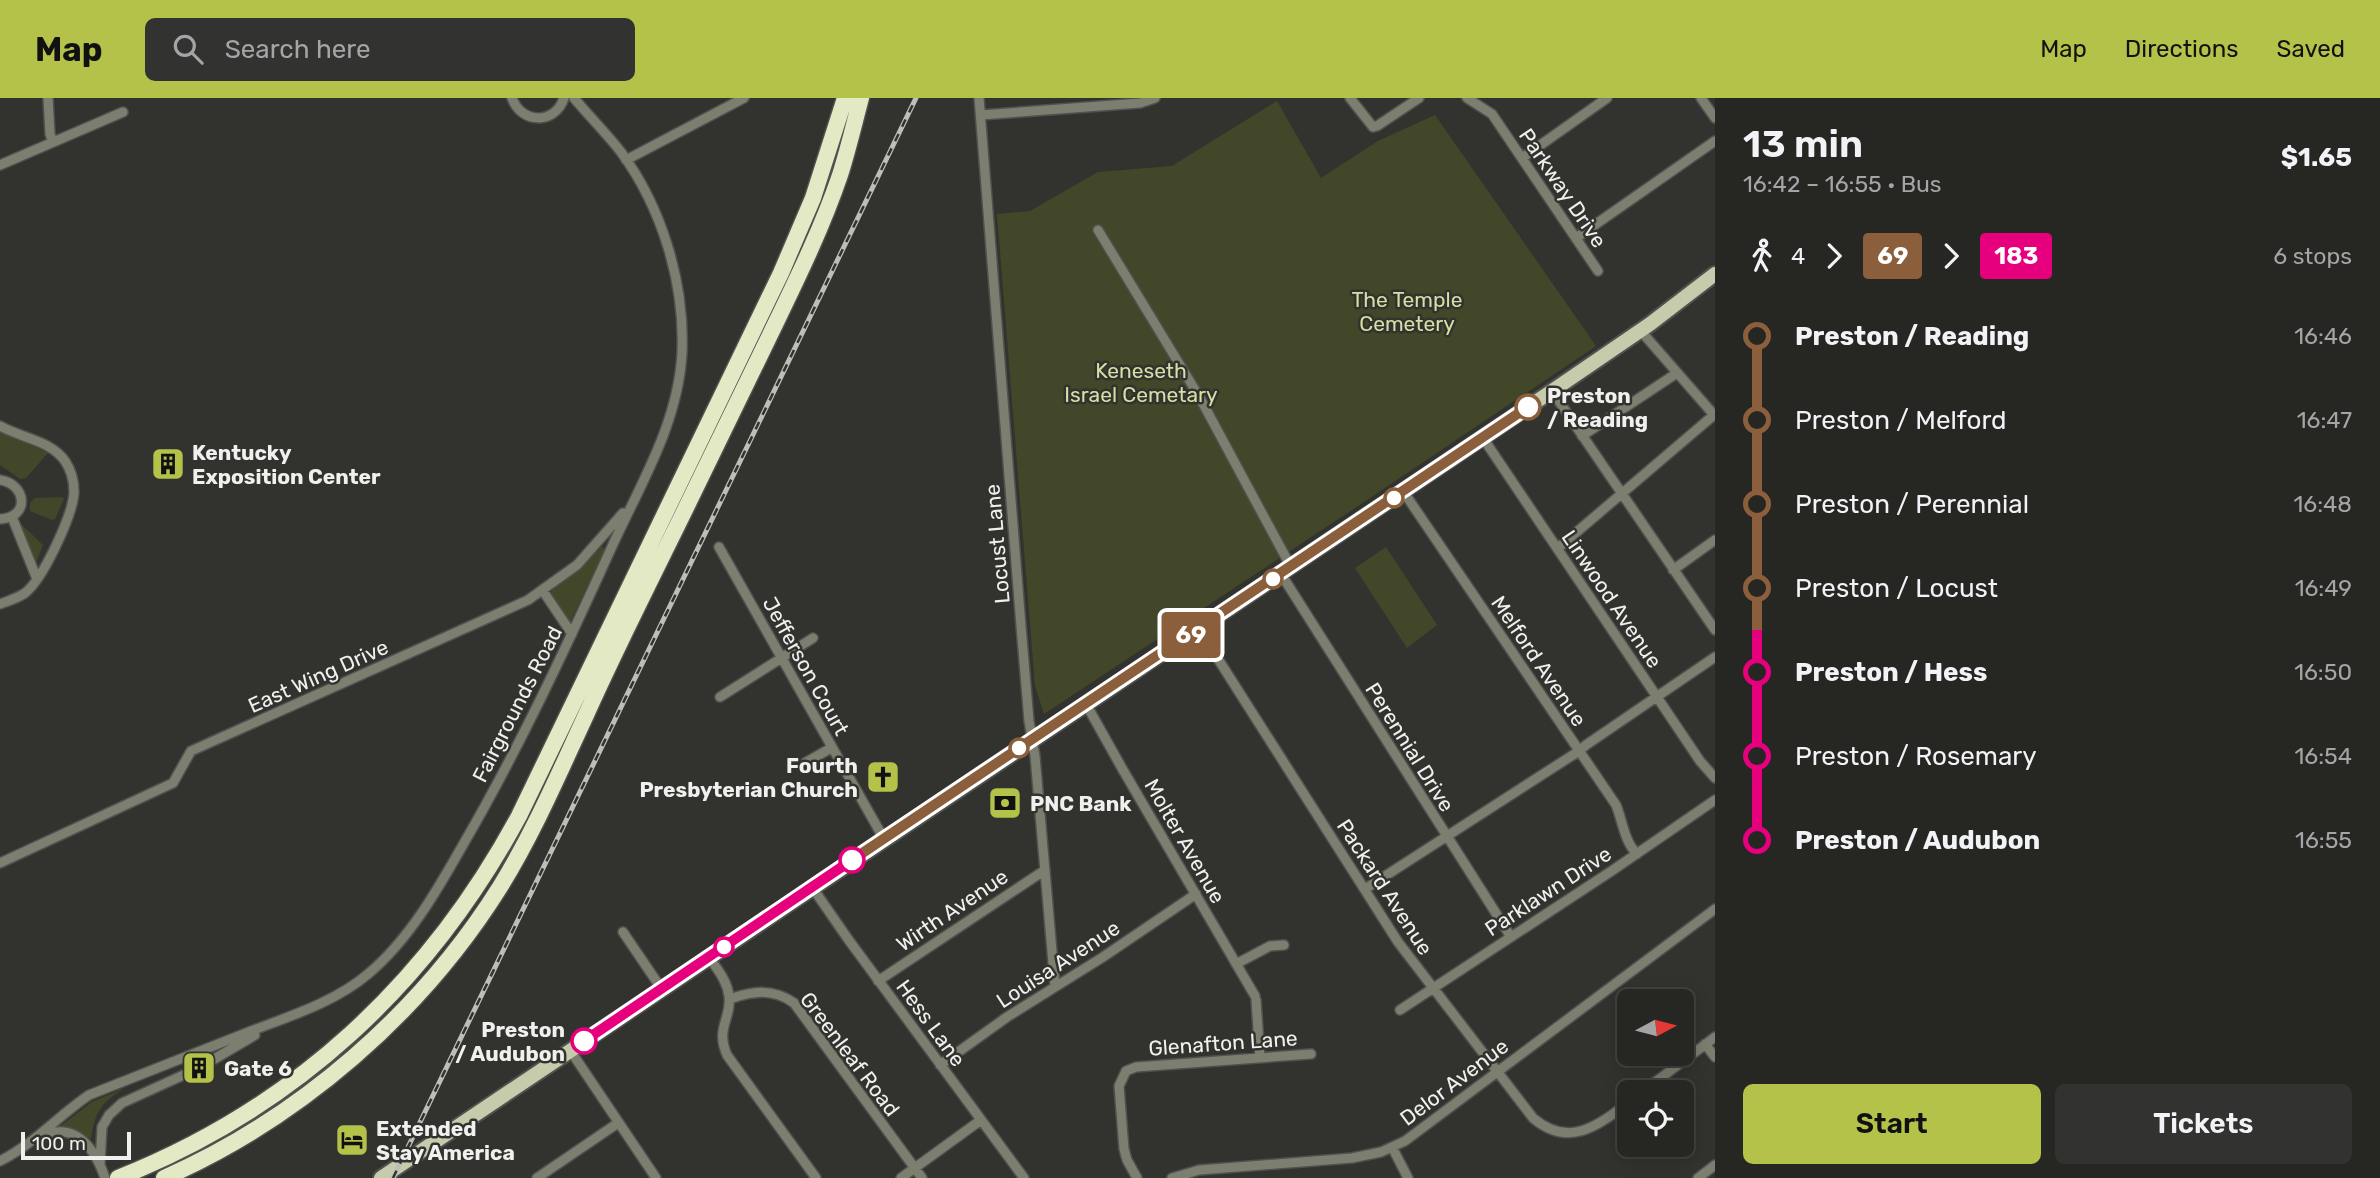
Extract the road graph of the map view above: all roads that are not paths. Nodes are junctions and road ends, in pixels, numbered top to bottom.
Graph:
1 (48, 98) edge
2 (512, 98) edge
3 (564, 98) edge
4 (574, 98) edge
5 (581, 98) edge
6 (744, 98) edge
7 (845, 98) edge
8 (861, 98) edge
9 (979, 98) edge
10 (1155, 98) edge
11 (1350, 98) edge
12 (1419, 98) edge
13 (1467, 98) edge
14 (1607, 98) edge
15 (1700, 98) edge
16 (1105, 102) edge
17 (123, 112) dead end
18 (981, 115) junction
19 (592, 118) junction
20 (1715, 118) edge
21 (1715, 141) edge
22 (53, 142) junction
23 (1522, 159) junction
24 (626, 160) junction
25 (0, 165) edge
26 (1098, 230) dead end
27 (1576, 238) junction
28 (1598, 271) dead end
29 (1715, 274) edge
30 (1640, 330) junction
31 (1677, 373) junction
32 (1552, 391) junction
33 (1715, 415) edge
34 (0, 426) edge
35 (1583, 436) junction
36 (1483, 438) junction
37 (0, 480) edge
38 (1403, 491) junction
39 (1623, 493) junction
40 (635, 495) junction
41 (12, 517) junction
42 (0, 519) edge
43 (1715, 540) edge
44 (719, 547) dead end
45 (1558, 548) junction
46 (1286, 570) junction
47 (1673, 570) junction
48 (37, 579) junction
49 (543, 591) junction
50 (0, 604) edge
51 (1199, 629) junction
52 (1715, 630) edge
53 (572, 634) junction
54 (813, 638) dead end
55 (781, 657) junction
56 (1715, 657) edge
57 (1657, 696) junction
58 (720, 697) dead end
59 (1086, 704) junction
60 (1032, 740) junction
61 (831, 748) junction
62 (1580, 751) junction
63 (805, 763) dead end
64 (1715, 778) edge
65 (1715, 800) edge
66 (1446, 838) junction
67 (884, 839) junction
68 (1637, 854) junction
69 (0, 863) edge
70 (1045, 870) junction
71 (812, 887) junction
72 (1365, 889) junction
73 (1196, 894) junction
74 (1715, 909) edge
75 (623, 932) dead end
76 (1511, 937) junction
77 (1284, 945) dead end
78 (709, 957) junction
79 (1236, 964) junction
80 (878, 981) junction
81 (1055, 986) junction
82 (1433, 988) junction
83 (661, 989) junction
84 (730, 999) junction
85 (1400, 1010) dead end
86 (280, 1020) junction
87 (1715, 1037) edge
88 (1705, 1044) junction
89 (570, 1050) junction
90 (1311, 1054) dead end
91 (1715, 1057) edge
92 (1260, 1058) junction
93 (940, 1065) junction
94 (1498, 1071) junction
95 (1658, 1080) edge
96 (1617, 1111) edge
97 (981, 1120) junction
98 (618, 1123) junction
99 (32, 1142) junction
100 (1392, 1147) junction
101 (0, 1161) edge
102 (100, 1164) junction
103 (1715, 1165) edge
104 (915, 1168) junction
105 (124, 1176) edge
106 (105, 1178) edge
107 (164, 1178) edge
108 (381, 1178) edge
109 (537, 1178) edge
110 (656, 1178) edge
111 (816, 1178) edge
112 (901, 1178) edge
113 (922, 1178) edge
114 (1024, 1178) edge
115 (1137, 1178) edge
116 (1172, 1178) edge
117 (1408, 1178) edge
118 (1698, 1178) edge

1 - 22 street
2 - 3 street
4 - 19 street
5 - 19 street
6 - 24 street
7 - 105 highway
8 - 107 highway
9 - 18 street, Locust Lane
10 - 16 street
11 - 12 street
13 - 23 street, Parkway Drive
14 - 23 street
15 - 20 street
16 - 18 street
17 - 22 street
18 - 60 street, Locust Lane
19 - 24 street, Fairgrounds Road
21 - 27 street
22 - 25 street
23 - 27 street, Parkway Drive
24 - 40 street, Fairgrounds Road
26 - 46 street, Perennial Drive
27 - 28 street, Parkway Drive
29 - 30 main road
30 - 31 street
30 - 32 main road
31 - 33 street
31 - 35 street
32 - 35 street
32 - 36 main road
33 - 39 street
34 - 48 street
35 - 39 street
36 - 38 main road
36 - 45 street, Linwood Avenue
37 - 41 street
38 - 46 main road
38 - 62 street, Melford Avenue
39 - 45 street
39 - 47 street
40 - 49 street, East Wing Drive
40 - 53 street, Fairgrounds Road
41 - 42 street
41 - 48 street
43 - 47 street
44 - 55 street, Jefferson Court
45 - 57 street, Linwood Avenue
46 - 51 main road
46 - 66 street, Perennial Drive
47 - 52 street
48 - 50 street
49 - 53 street
49 - 69 street, East Wing Drive
51 - 59 main road
51 - 72 street, Packard Avenue
53 - 86 street, Fairgrounds Road
54 - 55 street
55 - 58 street
55 - 61 street, Jefferson Court
56 - 57 street
57 - 62 street
57 - 64 street, Linwood Avenue
59 - 60 main road
59 - 73 street, Molter Avenue
60 - 67 main road
60 - 70 street, Locust Lane
61 - 63 street
61 - 67 street, Jefferson Court
62 - 66 street
62 - 68 street, Melford Avenue
65 - 68 street, Parklawn Drive
66 - 72 street
66 - 76 street, Perennial Drive
67 - 71 main road
68 - 76 street, Parklawn Drive
70 - 80 street, Wirth Avenue
70 - 81 street, Locust Lane
71 - 78 main road
71 - 80 street, Hess Lane
72 - 82 street, Packard Avenue
73 - 79 street, Molter Avenue
73 - 81 street, Louisa Avenue
74 - 94 street, Delor Avenue
75 - 83 street
76 - 82 street, Parklawn Drive
77 - 79 street
78 - 83 main road
78 - 84 street
79 - 92 street, Molter Avenue
80 - 93 street, Hess Lane
81 - 93 street, Louisa Avenue
82 - 85 street, Parklawn Drive
82 - 94 street, Packard Avenue
83 - 89 main road
84 - 104 street, Greenleaf Road
84 - 111 street
86 - 99 street, Fairgrounds Road
86 - 102 street
87 - 88 street
88 - 91 street
88 - 95 street
89 - 98 street
89 - 108 main road
90 - 92 street, Glenafton Lane
92 - 115 street, Glenafton Lane
93 - 97 street, Hess Lane
94 - 96 street, Packard Avenue
94 - 100 street, Delor Avenue
97 - 104 street
97 - 114 street, Hess Lane
98 - 109 street
98 - 110 street
99 - 101 street, Fairgrounds Road
99 - 102 street
100 - 116 street, Delor Avenue
100 - 117 street
102 - 106 street
103 - 118 street
104 - 112 street
104 - 113 street, Greenleaf Road

